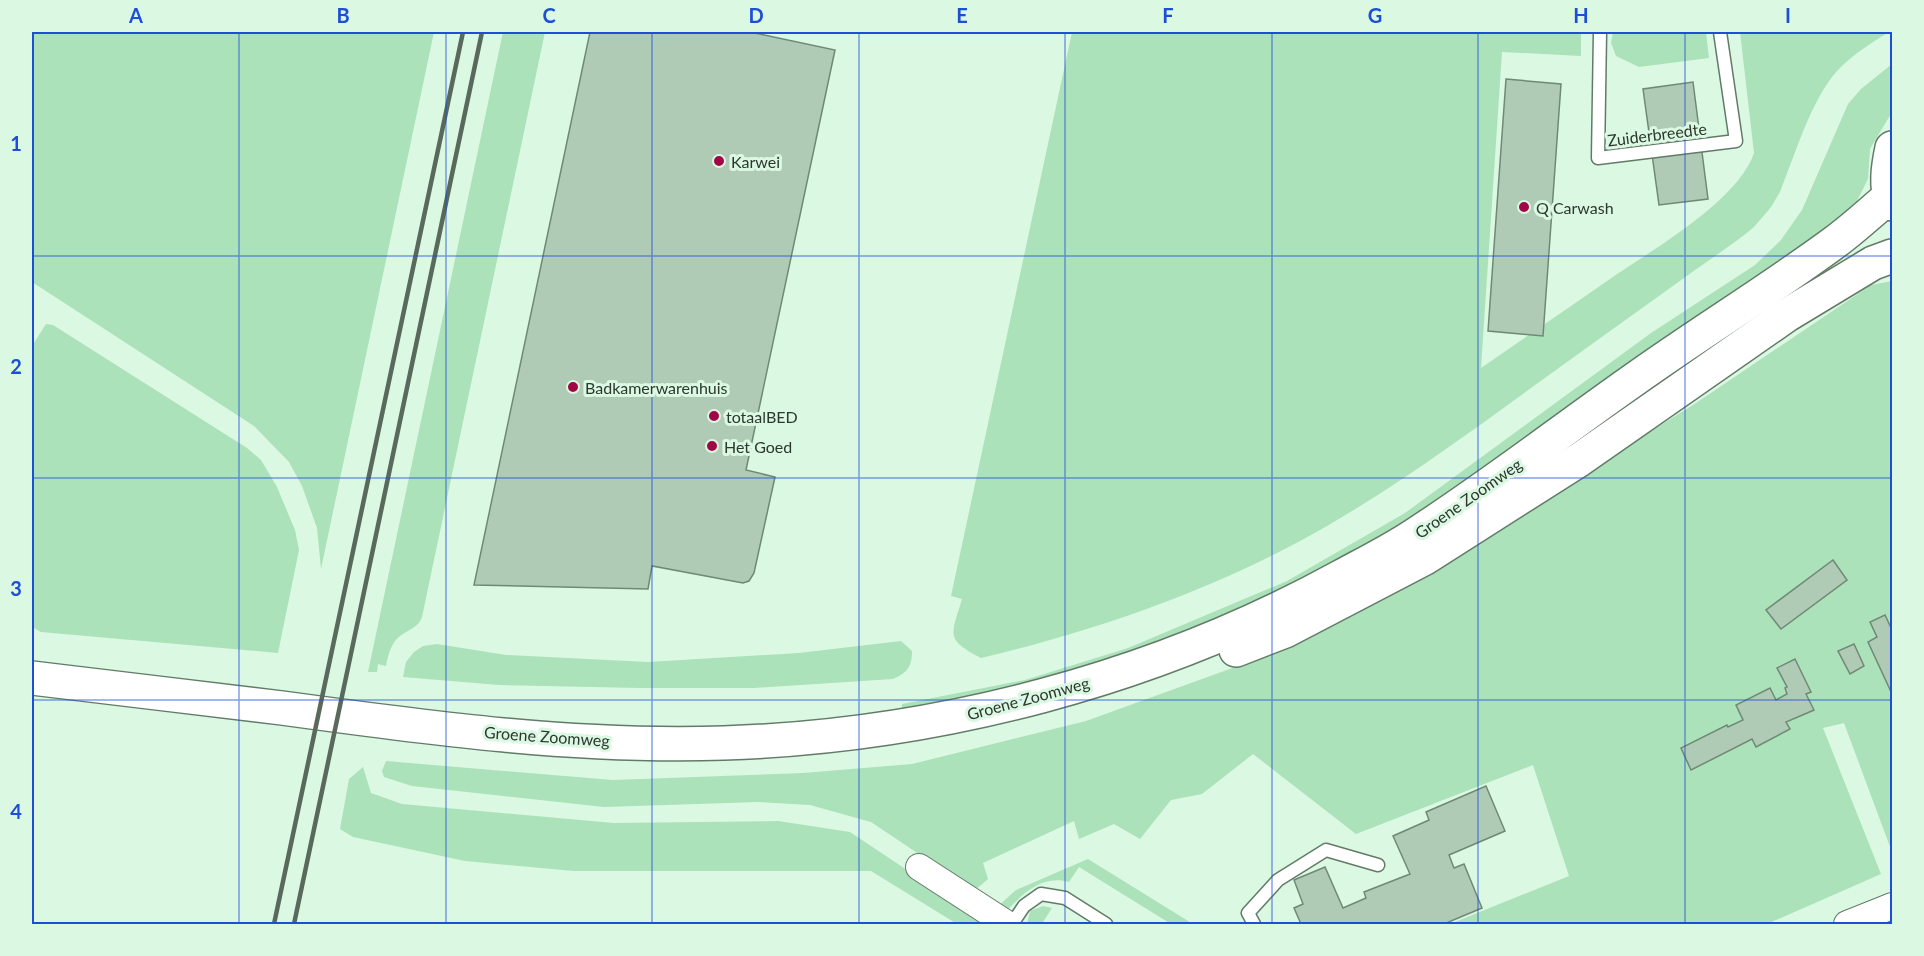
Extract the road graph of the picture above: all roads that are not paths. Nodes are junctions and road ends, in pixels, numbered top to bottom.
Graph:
1 (1600, 32) edge
2 (1720, 32) edge
3 (1893, 148) edge
4 (1891, 201) edge
5 (1893, 256) edge
6 (32, 678) edge
7 (32, 702) edge
8 (1378, 865) dead end
9 (919, 867) dead end
10 (1893, 906) edge
11 (1007, 924) edge
12 (1012, 924) edge
13 (1106, 924) edge
14 (1254, 924) edge
15 (1847, 924) edge

1 - 2 lane, Zuiderbreedte
3 - 4 main road
4 - 6 main road, Groene Zoomweg
5 - 7 main road, Groene Zoomweg
8 - 14 lane
9 - 11 street
10 - 15 street
12 - 13 lane

